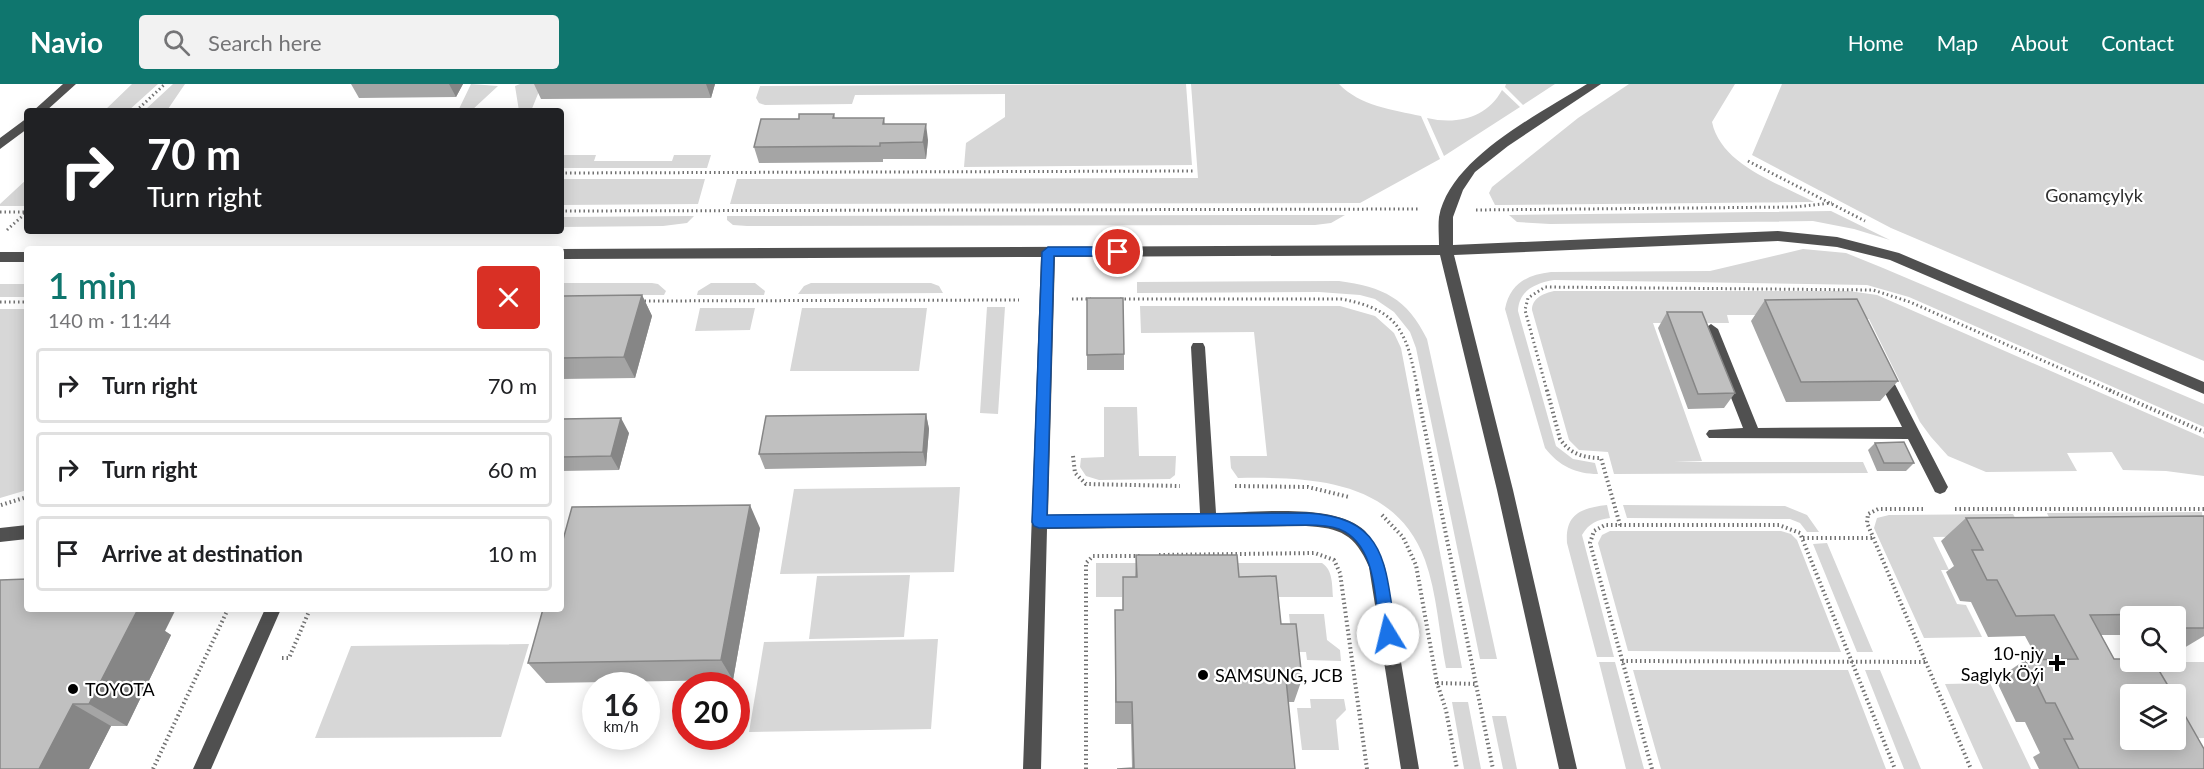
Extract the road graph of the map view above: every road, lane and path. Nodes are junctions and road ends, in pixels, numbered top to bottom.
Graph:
1 (70, 84) edge
2 (165, 84) edge
3 (1595, 84) edge
4 (42, 108) edge
5 (139, 108) edge
6 (24, 125) edge
7 (0, 145) edge
8 (1193, 171) dead end
9 (564, 173) edge
10 (1832, 203) dead end
11 (1352, 209) dead end
12 (1502, 210) dead end
13 (564, 211) edge
14 (24, 212) edge
15 (0, 213) edge
16 (24, 215) edge
17 (10, 228) dead end
18 (1446, 250) junction
19 (1048, 252) junction
20 (564, 254) edge
21 (0, 257) edge
22 (24, 257) edge
23 (1070, 299) dead end
24 (1099, 299) edge
25 (1110, 299) edge
26 (1023, 300) dead end
27 (638, 301) edge
28 (0, 302) edge
29 (24, 302) edge
30 (1711, 329) edge
31 (1198, 347) dead end
32 (1876, 359) edge
33 (2204, 388) edge
34 (2204, 432) edge
35 (1912, 433) junction
36 (1714, 434) dead end
37 (1753, 434) junction
38 (1940, 487) dead end
39 (24, 498) edge
40 (0, 506) edge
41 (1945, 508) dead end
42 (1934, 509) dead end
43 (2204, 509) edge
44 (1208, 520) junction
45 (1039, 522) junction
46 (1620, 525) junction
47 (24, 532) edge
48 (0, 535) edge
49 (1803, 538) junction
50 (1872, 538) junction
51 (227, 612) edge
52 (272, 612) edge
53 (309, 612) edge
54 (289, 658) dead end
55 (1622, 661) junction
56 (1853, 661) junction
57 (1926, 662) junction
58 (1437, 683) dead end
59 (1476, 684) junction
60 (153, 769) edge
61 (202, 769) edge
62 (1032, 769) edge
63 (1086, 769) edge
64 (1367, 769) edge
65 (1410, 769) edge
66 (1493, 769) edge
67 (1568, 769) edge
68 (1652, 769) edge
69 (1895, 769) edge
70 (1971, 769) edge

1 - 4 street
2 - 5 path
3 - 18 street
6 - 7 street
8 - 9 path
10 - 12 path
11 - 13 path
14 - 15 path
16 - 17 path
18 - 19 street
18 - 33 street
18 - 67 street
19 - 20 street
19 - 45 street
21 - 22 street
23 - 24 path
25 - 59 path
26 - 27 path
28 - 29 path
30 - 37 street
31 - 44 street
32 - 35 street
34 - 46 path
35 - 37 street
35 - 38 street
36 - 37 street
39 - 40 path
41 - 43 path
42 - 50 path
44 - 45 street
44 - 65 street
45 - 62 street
46 - 49 path
46 - 55 path
47 - 48 street
49 - 50 path
49 - 56 path
50 - 57 path
51 - 60 path
52 - 61 street
53 - 54 path
55 - 56 path
55 - 68 path
56 - 57 path
56 - 69 path
57 - 70 path
58 - 59 path
59 - 66 path
63 - 64 path

